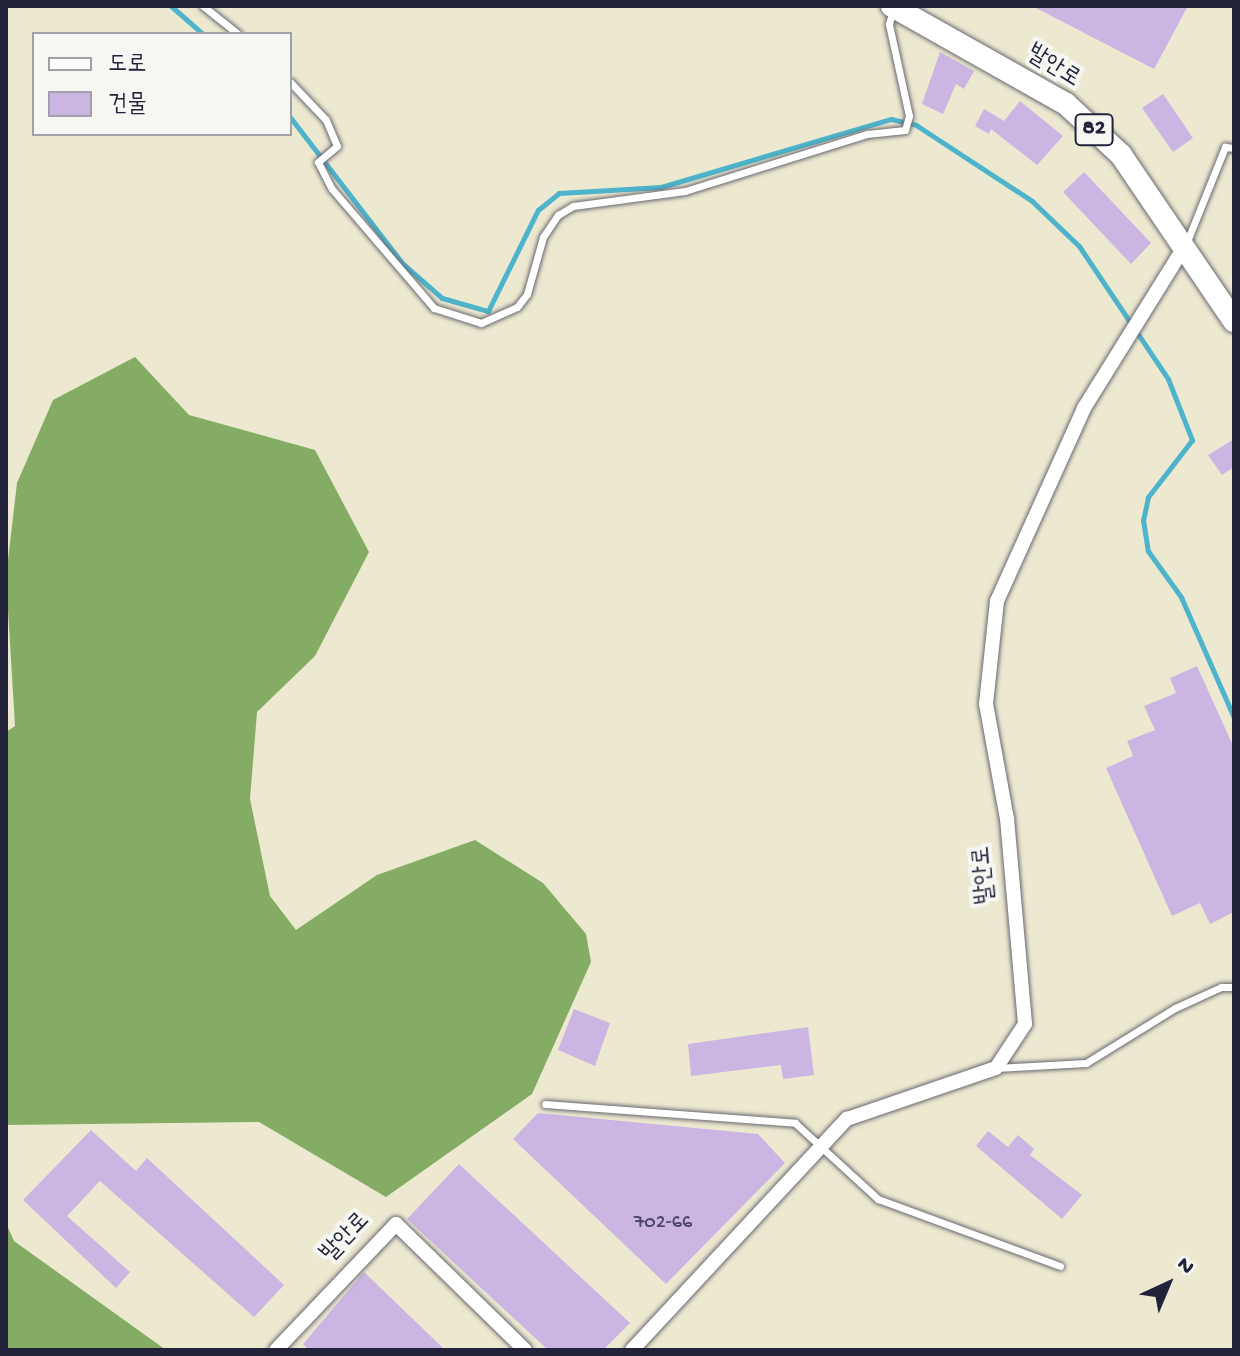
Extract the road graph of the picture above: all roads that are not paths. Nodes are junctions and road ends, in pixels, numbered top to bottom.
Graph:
1 (203, 6) edge
2 (893, 6) edge
3 (236, 32) edge
4 (292, 84) edge
5 (1234, 148) edge
6 (1185, 246) junction
7 (1234, 321) edge
8 (1234, 987) edge
9 (996, 1068) junction
10 (545, 1104) dead end
11 (822, 1145) junction
12 (1060, 1266) dead end
13 (276, 1350) edge
14 (525, 1350) edge
15 (632, 1350) edge

1 - 3 lane
2 - 4 lane
2 - 6 main road, 발안로 / 82
5 - 6 lane, 발안로
6 - 7 main road, 발안로 / 82
6 - 9 street, 발안로
8 - 9 lane
9 - 11 street
10 - 11 lane
11 - 12 lane
11 - 15 street
13 - 14 street, 발안로

